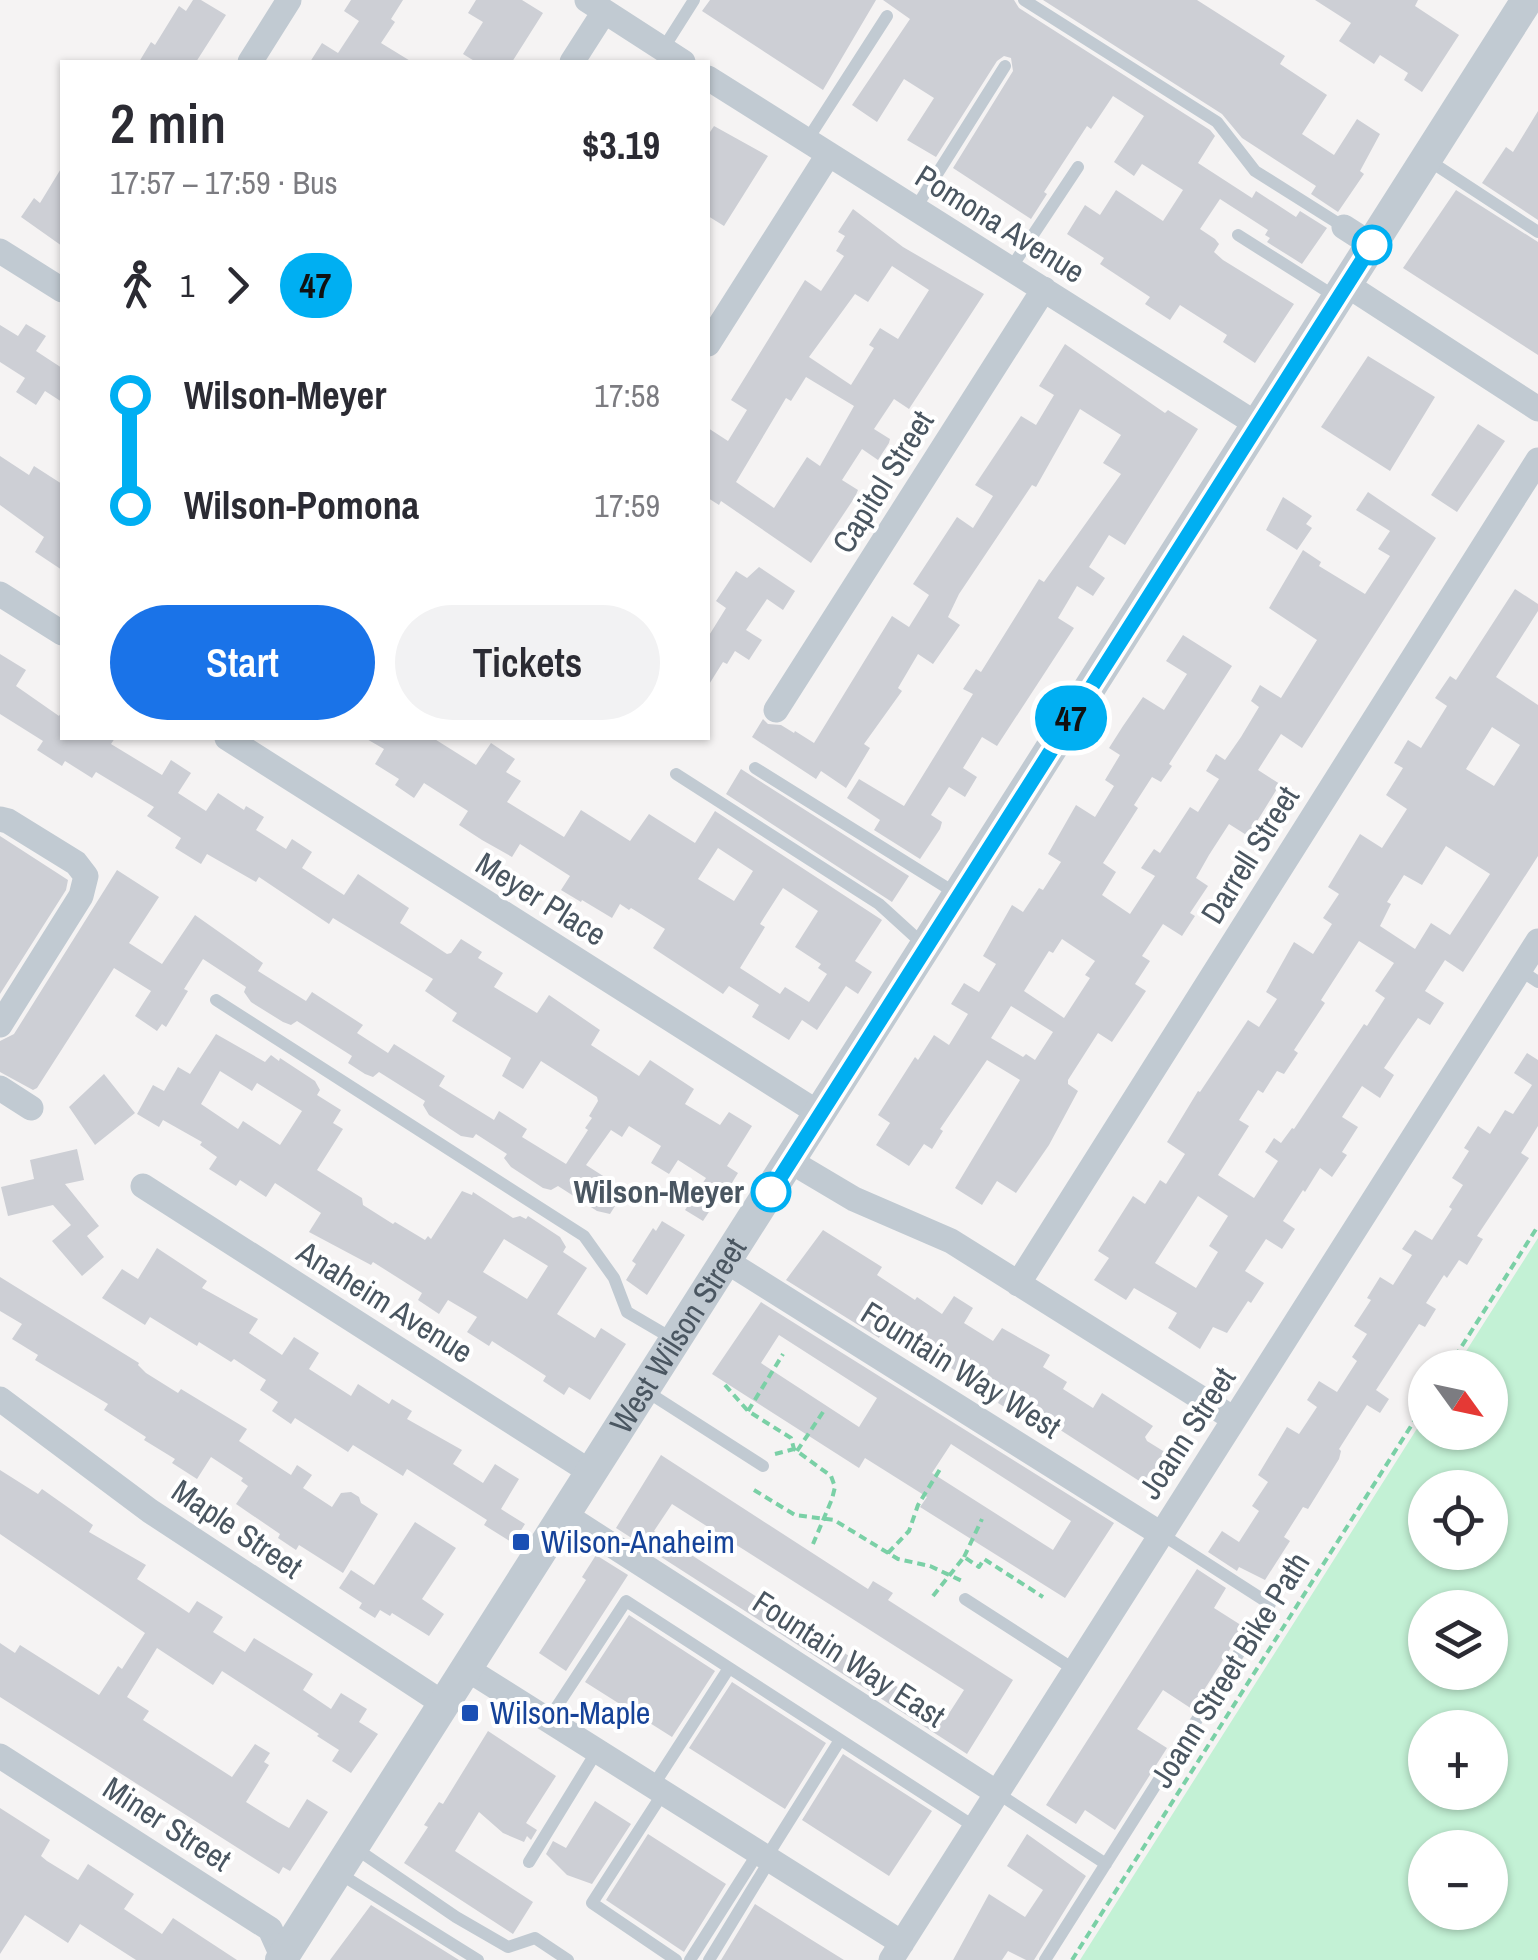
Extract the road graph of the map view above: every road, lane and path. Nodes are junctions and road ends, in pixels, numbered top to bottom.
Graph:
1 (289, 0) edge
2 (694, 0) edge
3 (1024, 0) edge
4 (1516, 4) edge
5 (595, 6) edge
6 (887, 16) dead end
7 (673, 56) edge
8 (251, 60) edge
9 (573, 60) edge
10 (1005, 66) dead end
11 (710, 79) edge
12 (817, 148) junction
13 (1426, 159) junction
14 (1078, 167) dead end
15 (916, 208) junction
16 (1344, 227) joint
17 (1538, 232) edge
18 (1238, 235) dead end
19 (1372, 245) junction
20 (0, 252) edge
21 (1011, 268) junction
22 (1044, 288) junction
23 (60, 289) edge
24 (1342, 292) junction
25 (710, 340) edge
26 (1538, 409) edge
27 (1258, 425) junction
28 (1538, 460) edge
29 (0, 594) edge
30 (60, 632) edge
31 (776, 710) dead end
32 (230, 740) edge
33 (755, 768) dead end
34 (676, 774) dead end
35 (0, 819) edge
36 (959, 895) junction
37 (1538, 942) edge
38 (926, 947) junction
39 (1529, 976) edge
40 (216, 1000) dead end
41 (0, 1025) edge
42 (0, 1088) edge
43 (31, 1108) dead end
44 (820, 1114) junction
45 (790, 1161) junction
46 (142, 1186) dead end
47 (1538, 1226) edge
48 (726, 1261) junction
49 (1018, 1284) junction
50 (676, 1340) junction
51 (1459, 1350) edge
52 (783, 1354) dead end
53 (725, 1385) dead end
54 (644, 1390) junction
55 (755, 1396) junction
56 (0, 1399) edge
57 (740, 1404) junction
58 (748, 1411) junction
59 (823, 1412) dead end
60 (1234, 1420) junction
61 (1408, 1431) edge
62 (796, 1450) junction
63 (776, 1454) dead end
64 (763, 1466) dead end
65 (942, 1466) dead end
66 (592, 1472) junction
67 (754, 1490) dead end
68 (565, 1515) junction
69 (823, 1517) junction
70 (982, 1520) dead end
71 (1161, 1534) junction
72 (812, 1544) dead end
73 (888, 1552) junction
74 (964, 1557) junction
75 (950, 1577) junction
76 (971, 1584) dead end
77 (933, 1596) dead end
78 (1043, 1597) dead end
79 (966, 1598) dead end
80 (466, 1668) junction
81 (729, 1668) junction
82 (1075, 1670) junction
83 (444, 1704) junction
84 (548, 1720) junction
85 (840, 1740) junction
86 (597, 1751) junction
87 (0, 1756) edge
88 (658, 1790) junction
89 (997, 1793) junction
90 (975, 1827) junction
91 (765, 1857) junction
92 (345, 1859) junction
93 (529, 1862) dead end
94 (1106, 1864) junction
95 (896, 1952) edge
96 (282, 1959) edge
97 (478, 1960) edge
98 (568, 1960) edge
99 (676, 1960) edge
100 (690, 1960) edge
101 (709, 1960) edge
102 (1045, 1960) edge
103 (1072, 1960) edge

1 - 8 street
2 - 7 lane
3 - 16 lane
4 - 13 street, West Wilson Street
5 - 7 street
5 - 9 street
6 - 12 lane
10 - 15 lane
11 - 12 street, Pomona Avenue
12 - 15 street, Pomona Avenue
12 - 25 street
13 - 17 lane
13 - 19 street, West Wilson Street
14 - 21 lane
15 - 21 street, Pomona Avenue
16 - 19 street
18 - 24 lane
19 - 24 street, West Wilson Street
20 - 23 street
21 - 22 street, Pomona Avenue
22 - 27 street, Pomona Avenue
22 - 31 street, Capitol Street
24 - 26 street
24 - 27 street, West Wilson Street
27 - 36 street, West Wilson Street
28 - 49 street, Darrell Street
29 - 30 street
32 - 44 street, Meyer Place
33 - 36 lane
34 - 38 lane
35 - 41 street
36 - 38 street, West Wilson Street
37 - 39 street, Joann Street
38 - 44 street, West Wilson Street
39 - 60 street, Joann Street
40 - 50 lane
42 - 43 street
44 - 45 street, West Wilson Street
45 - 48 street, West Wilson Street
45 - 49 street
46 - 66 street, Anaheim Avenue
47 - 51 path
48 - 50 street, West Wilson Street
48 - 71 street, Fountain Way West
49 - 60 street
50 - 54 street, West Wilson Street
52 - 55 path
53 - 57 path
54 - 64 lane
54 - 66 street, West Wilson Street
55 - 57 path
55 - 58 path
56 - 83 street, Maple Street
57 - 58 path
58 - 62 path
59 - 62 path
60 - 71 street, Joann Street
61 - 103 path, Joann Street Bike Path
62 - 63 path
62 - 69 path
65 - 73 path
66 - 68 street, West Wilson Street
67 - 69 path
68 - 80 street, West Wilson Street
68 - 89 street, Fountain Way East
69 - 72 path
69 - 73 path
70 - 74 path
71 - 82 street, Joann Street
71 - 94 lane
73 - 75 path
74 - 75 path
74 - 78 path
75 - 76 path
75 - 77 path
79 - 82 lane
80 - 83 street, West Wilson Street
80 - 84 street
81 - 84 lane
81 - 85 lane
81 - 88 lane
82 - 89 street, Joann Street
83 - 92 street, West Wilson Street
84 - 86 street
85 - 90 lane
85 - 91 lane
86 - 88 street
86 - 93 lane
87 - 96 street, Miner Street
88 - 91 street
88 - 99 lane
89 - 90 street, Joann Street
89 - 94 lane
90 - 95 street, Joann Street
91 - 95 street
91 - 100 lane
91 - 101 lane
92 - 96 street, West Wilson Street
92 - 97 lane
92 - 98 lane
94 - 102 lane

